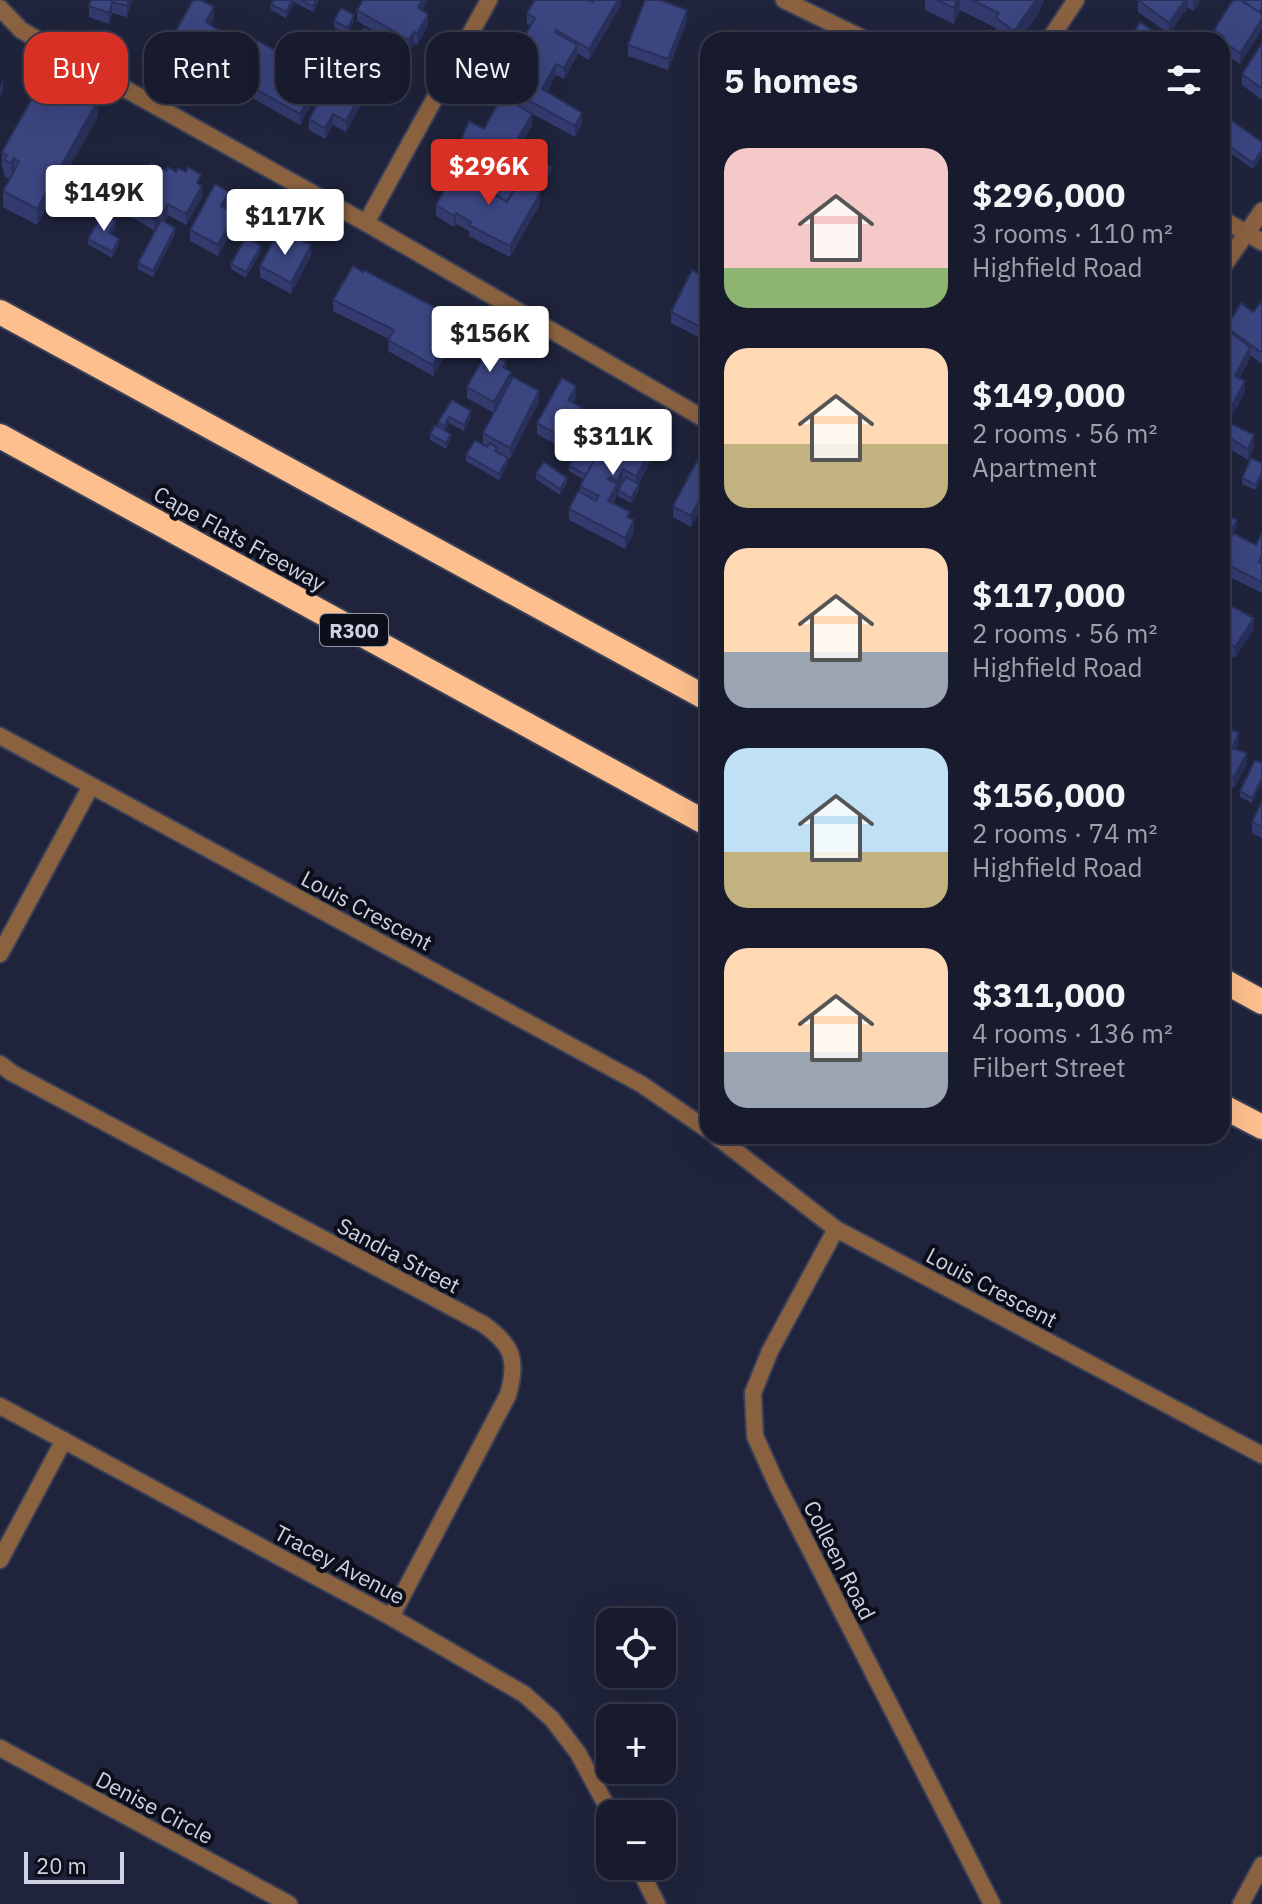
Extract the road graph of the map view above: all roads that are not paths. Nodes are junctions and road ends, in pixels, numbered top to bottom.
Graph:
1 (489, 0) edge
2 (784, 0) edge
3 (1076, 0) edge
4 (0, 8) edge
5 (850, 32) edge
6 (1054, 32) edge
7 (1262, 211) edge
8 (366, 223) junction
9 (1230, 224) edge
10 (1254, 237) edge
11 (1230, 260) edge
12 (0, 312) edge
13 (700, 417) edge
14 (0, 436) edge
15 (700, 695) edge
16 (0, 736) edge
17 (91, 786) junction
18 (700, 820) edge
19 (0, 954) edge
20 (1230, 984) edge
21 (1262, 1002) edge
22 (0, 1064) edge
23 (1230, 1110) edge
24 (700, 1125) edge
25 (1262, 1127) edge
26 (726, 1144) edge
27 (836, 1229) junction
28 (0, 1406) edge
29 (64, 1440) junction
30 (1262, 1455) edge
31 (0, 1560) edge
32 (391, 1617) junction
33 (0, 1748) edge
34 (603, 1800) edge
35 (1262, 1865) edge
36 (645, 1880) edge
37 (289, 1904) edge
38 (657, 1904) edge
39 (992, 1904) edge
40 (1241, 1904) edge

1 - 8 street
2 - 5 street
3 - 6 street
4 - 8 street
7 - 10 street
8 - 13 street
9 - 10 street
10 - 11 street
12 - 15 highway
14 - 18 highway, Cape Flats Freeway / R300
16 - 17 street, Louis Crescent
17 - 19 street
17 - 24 street, Louis Crescent
20 - 21 highway
22 - 32 street, Sandra Street
23 - 25 highway
26 - 27 street, Louis Crescent
27 - 30 street, Louis Crescent
27 - 39 street, Colleen Road
28 - 29 street, Tracey Avenue
29 - 31 street
29 - 32 street, Tracey Avenue
32 - 34 street, Tracey Avenue
33 - 37 street, Denise Circle
35 - 40 street
36 - 38 street

